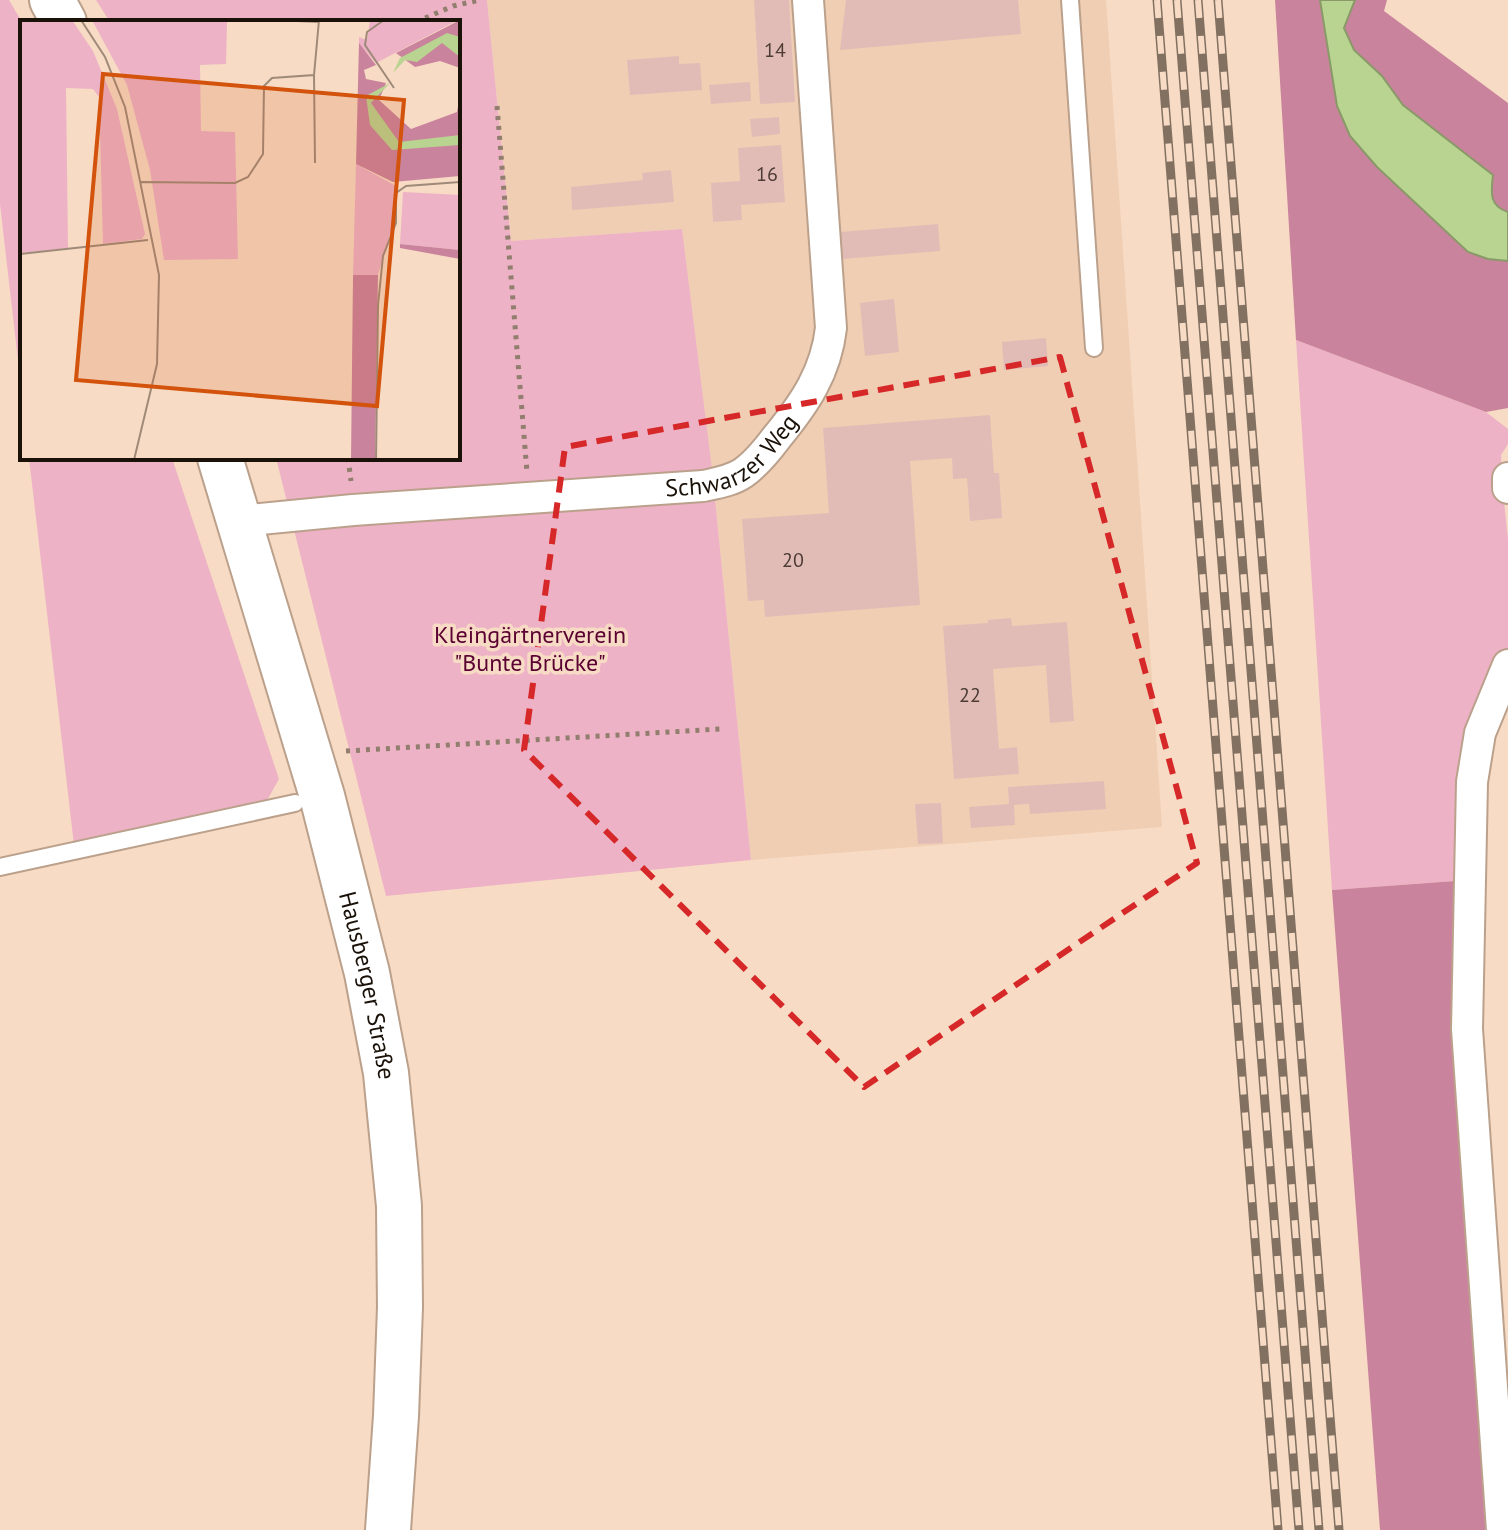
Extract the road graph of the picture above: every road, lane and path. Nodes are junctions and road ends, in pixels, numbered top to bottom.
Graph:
1 (52, 0) edge
2 (480, 0) edge
3 (808, 0) edge
4 (1070, 0) edge
5 (63, 20) edge
6 (421, 20) edge
7 (497, 106) dead end
8 (1094, 348) dead end
9 (221, 460) edge
10 (1508, 478) edge
11 (1508, 488) edge
12 (529, 497) junction
13 (240, 521) junction
14 (1508, 665) edge
15 (720, 729) dead end
16 (309, 753) junction
17 (295, 803) dead end
18 (0, 867) edge
19 (388, 1530) edge
20 (1502, 1530) edge

1 - 5 main road
2 - 6 path
3 - 12 street, Schwarzer Weg
4 - 8 lane
7 - 12 path
9 - 13 main road, Hausberger Straße
10 - 11 street
12 - 13 street, Schwarzer Weg
13 - 16 main road, Hausberger Straße
14 - 20 street
15 - 16 path
16 - 19 main road, Hausberger Straße
17 - 18 lane

